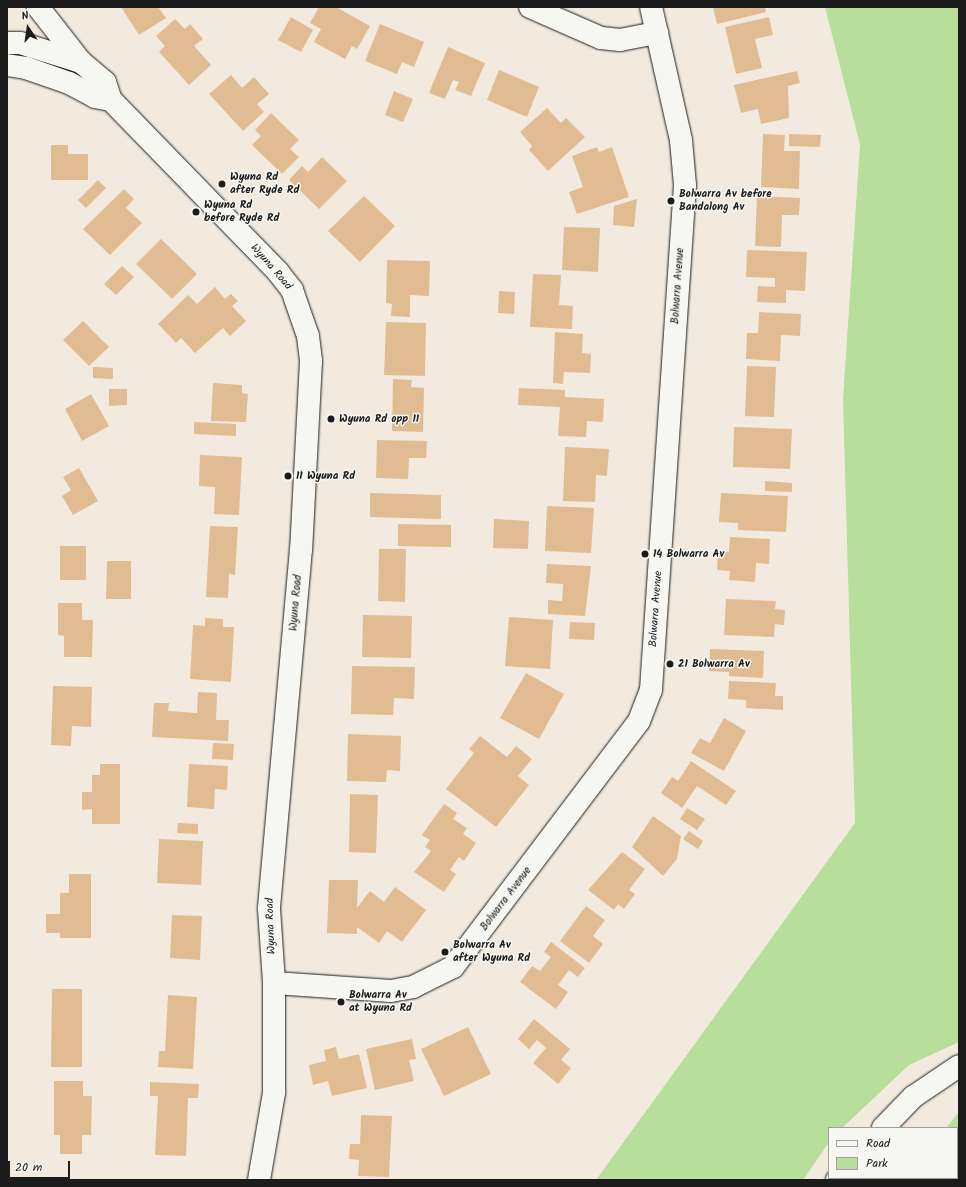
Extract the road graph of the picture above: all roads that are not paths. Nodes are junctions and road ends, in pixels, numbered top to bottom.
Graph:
1 (38, 7) edge
2 (530, 7) edge
3 (651, 7) edge
4 (658, 34) junction
5 (7, 43) edge
6 (80, 62) junction
7 (7, 65) edge
8 (111, 100) junction
9 (274, 983) junction
10 (959, 1066) edge
11 (884, 1127) edge
12 (259, 1180) edge

1 - 6 street, Wyuna Road
2 - 4 street
3 - 4 street, Bolwarra Avenue
4 - 9 street, Bolwarra Avenue
5 - 6 street, Wyuna Road
6 - 8 street, Wyuna Road
7 - 8 street
8 - 9 street, Wyuna Road
9 - 12 street, Wyuna Road
10 - 11 street

